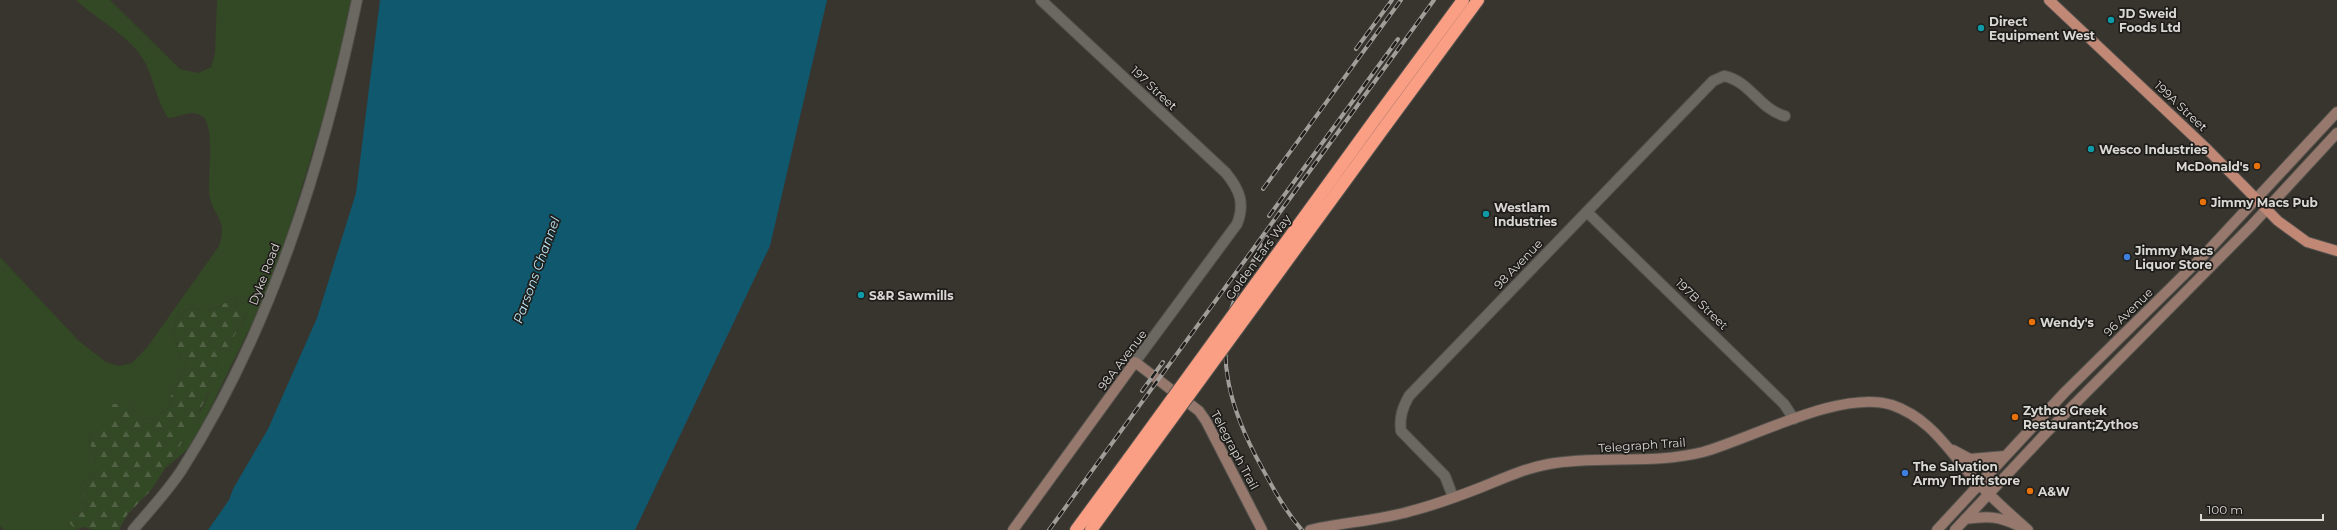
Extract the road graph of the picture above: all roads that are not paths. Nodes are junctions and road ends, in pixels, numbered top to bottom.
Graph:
1 (357, 0) edge
2 (1041, 0) edge
3 (1463, 0) edge
4 (1478, 0) edge
5 (2049, 0) edge
6 (2337, 112) edge
7 (1785, 116) dead end
8 (1381, 122) junction
9 (2337, 133) edge
10 (2257, 199) junction
11 (1241, 201) joint
12 (2267, 209) junction
13 (1587, 212) junction
14 (2337, 251) edge
15 (1135, 362) junction
16 (1794, 419) junction
17 (1950, 449) junction
18 (2005, 456) junction
19 (1134, 462) junction
20 (1979, 484) junction
21 (1989, 493) junction
22 (1453, 497) junction
23 (1965, 520) junction
24 (133, 530) edge
25 (1013, 530) edge
26 (1076, 530) edge
27 (1091, 530) edge
28 (1262, 530) edge
29 (1310, 530) edge
30 (1936, 530) edge
31 (1955, 530) edge
32 (2027, 530) edge

1 - 24 street, Dyke Road
2 - 11 street, 197 Street
3 - 8 highway
4 - 8 highway
5 - 10 main road, 199A Street
6 - 10 main road, 96 Avenue
7 - 13 street, 98 Avenue
8 - 19 highway, bridge
9 - 12 main road
10 - 12 main road, 199A Street
10 - 18 main road, 96 Avenue
11 - 15 street, 98A Avenue
12 - 14 main road, 199A Street
12 - 21 main road
13 - 16 street, 197B Street
13 - 22 street, 98 Avenue
15 - 25 main road, 98A Avenue
15 - 28 main road, Telegraph Trail
16 - 17 main road, Telegraph Trail
16 - 22 main road, Telegraph Trail
17 - 18 main road
17 - 20 main road, Telegraph Trail
18 - 20 main road, 96 Avenue
19 - 26 highway
19 - 27 highway
20 - 21 main road, Telegraph Trail
20 - 30 main road, 96 Avenue
21 - 23 main road
21 - 32 main road, Telegraph Trail
22 - 29 main road, Telegraph Trail
23 - 31 main road
23 - 32 main road

